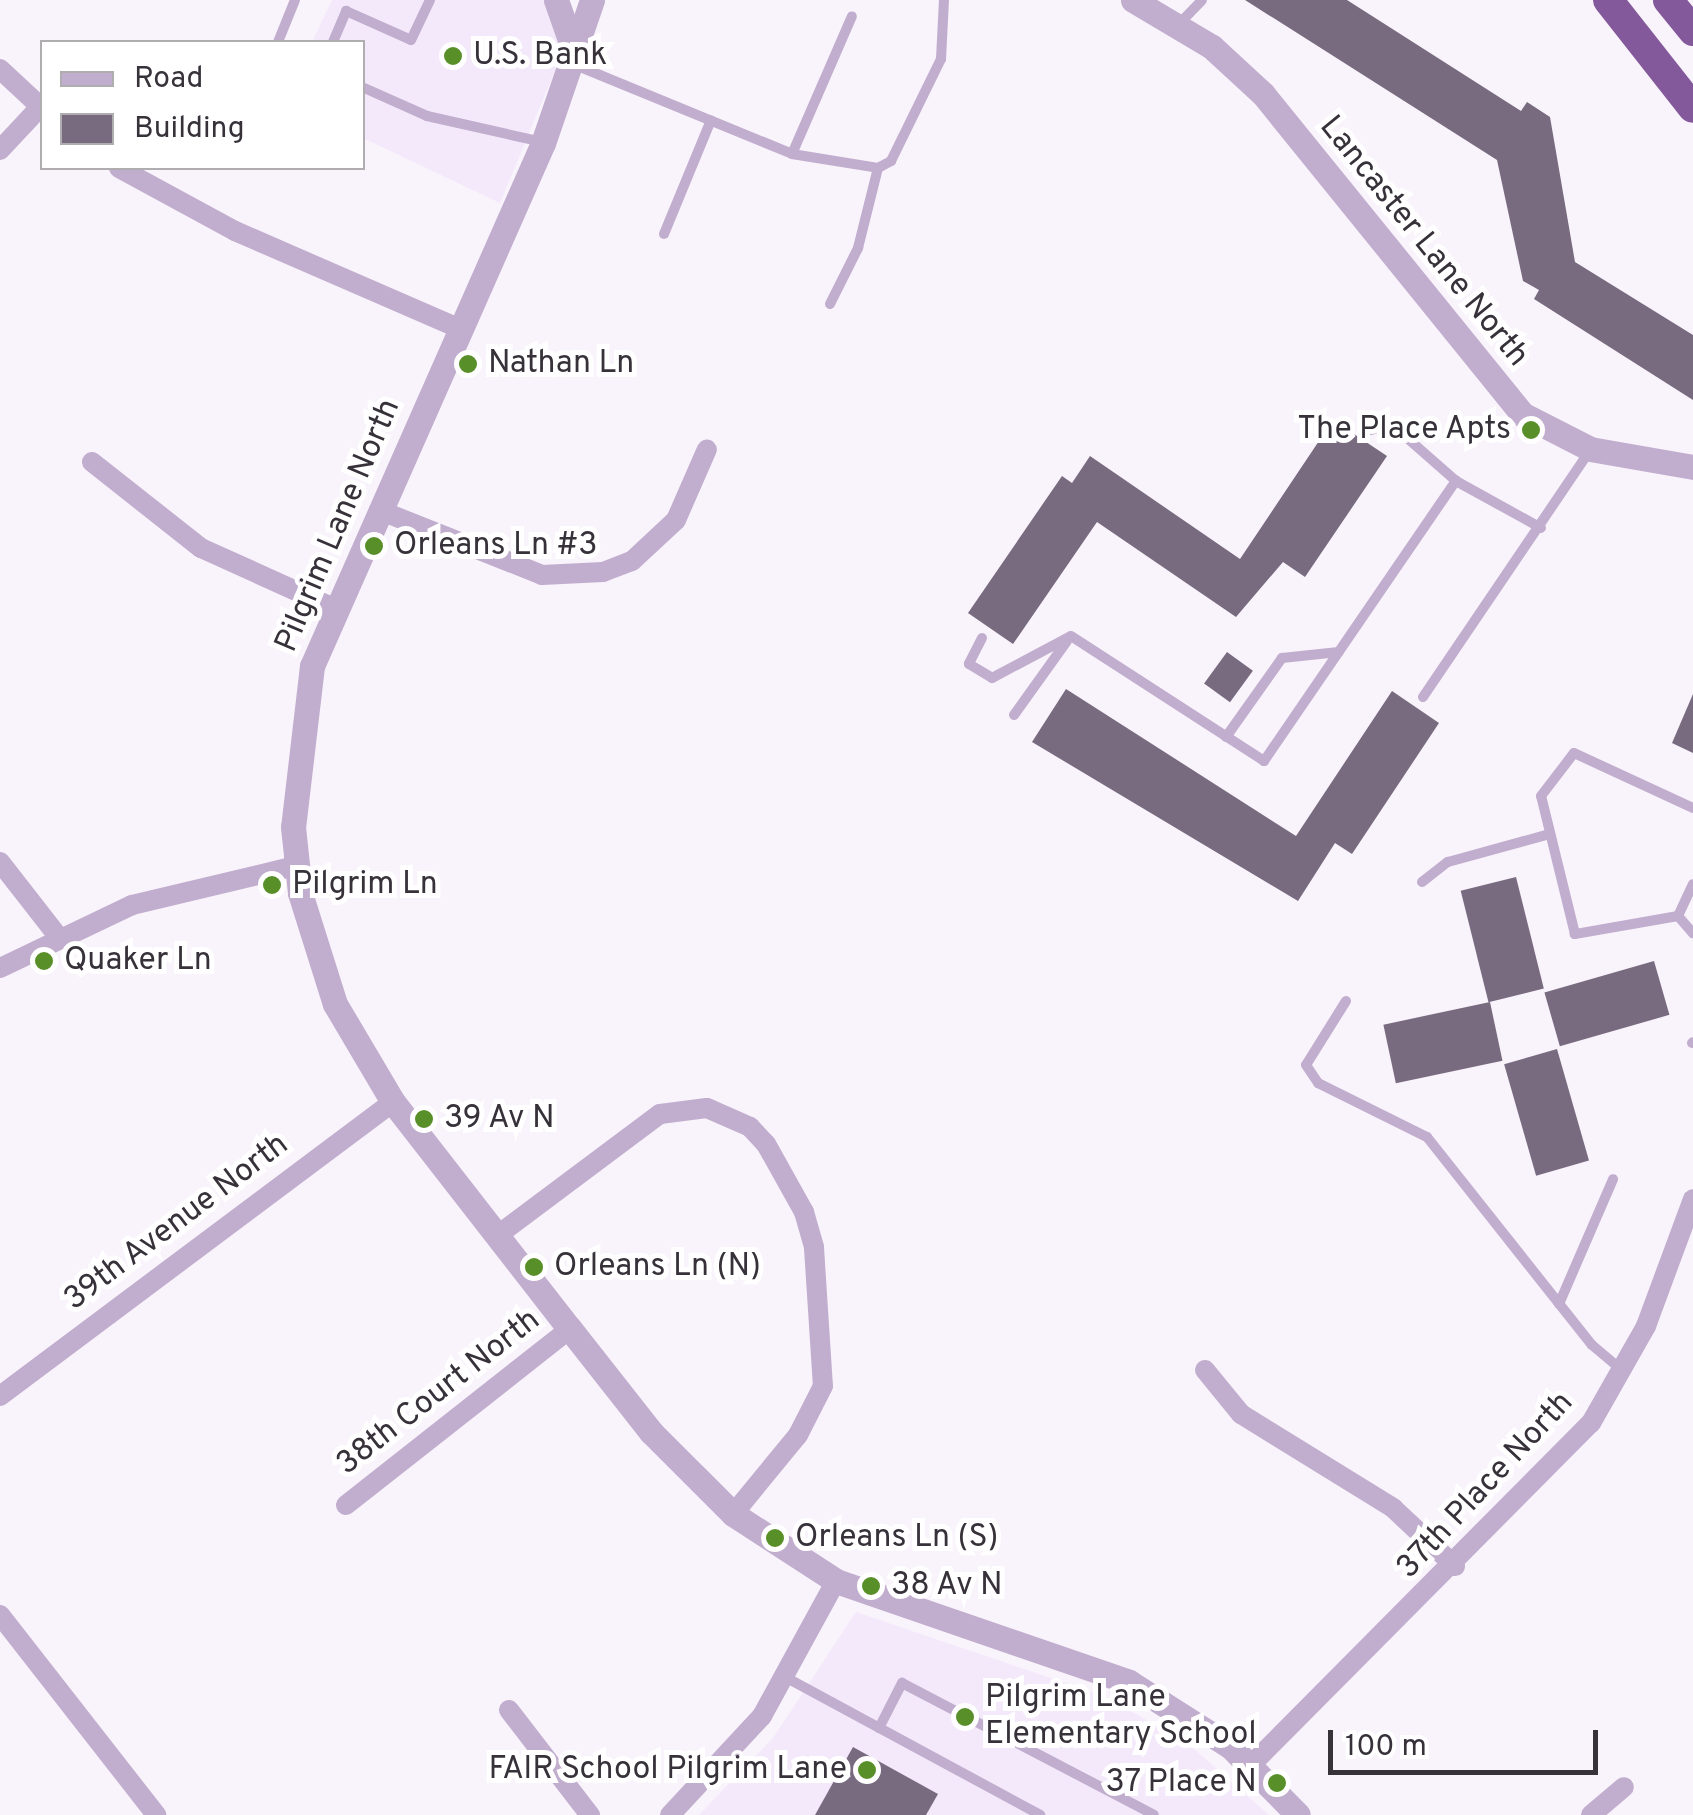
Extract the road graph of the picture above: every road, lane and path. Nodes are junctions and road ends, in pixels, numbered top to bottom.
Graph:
1 (294, 0) edge
2 (430, 0) edge
3 (556, 0) edge
4 (592, 0) edge
5 (944, 0) edge
6 (1133, 0) edge
7 (1202, 0) edge
8 (1608, 0) edge
9 (1668, 0) edge
10 (348, 6) edge
11 (852, 16) dead end
12 (1179, 25) junction
13 (1693, 31) edge
14 (279, 40) edge
15 (334, 40) edge
16 (574, 59) junction
17 (0, 69) edge
18 (365, 88) edge
19 (40, 105) edge
20 (1693, 108) edge
21 (40, 109) edge
22 (711, 120) junction
23 (543, 143) junction
24 (0, 150) edge
25 (792, 154) junction
26 (878, 168) junction
27 (122, 170) edge
28 (664, 234) dead end
29 (830, 304) dead end
30 (460, 329) junction
31 (1371, 430) dead end
32 (707, 449) dead end
33 (1590, 450) junction
34 (92, 462) dead end
35 (1693, 467) edge
36 (1456, 481) junction
37 (379, 510) junction
38 (1541, 528) junction
39 (334, 608) junction
40 (1070, 636) junction
41 (982, 638) dead end
42 (1338, 652) junction
43 (1423, 696) dead end
44 (1014, 715) dead end
45 (1226, 737) junction
46 (1693, 808) edge
47 (1550, 834) junction
48 (0, 862) edge
49 (296, 866) junction
50 (1422, 882) dead end
51 (1693, 884) edge
52 (1678, 916) junction
53 (1693, 932) edge
54 (57, 935) junction
55 (0, 968) edge
56 (1346, 1001) dead end
57 (393, 1102) junction
58 (1614, 1180) dead end
59 (1693, 1198) edge
60 (498, 1235) junction
61 (1559, 1304) junction
62 (570, 1328) junction
63 (1205, 1370) dead end
64 (1624, 1371) junction
65 (0, 1396) edge
66 (346, 1504) dead end
67 (733, 1514) junction
68 (1455, 1566) junction
69 (836, 1581) junction
70 (0, 1615) edge
71 (787, 1678) junction
72 (509, 1710) dead end
73 (879, 1728) junction
74 (1251, 1765) junction
75 (1624, 1787) dead end
76 (156, 1815) edge
77 (590, 1815) edge
78 (670, 1815) edge
79 (1040, 1815) edge
80 (1154, 1815) edge
81 (1298, 1815) edge
82 (1591, 1815) edge

1 - 14 lane
2 - 10 lane
3 - 16 street
4 - 16 street, Pilgrim Lane North
5 - 26 lane
6 - 12 street, Lancaster Lane North
7 - 12 lane
8 - 20 highway
9 - 13 highway
10 - 15 lane
11 - 25 lane
12 - 33 street, Lancaster Lane North
16 - 22 lane
16 - 23 street, Pilgrim Lane North
17 - 19 street
18 - 23 lane
21 - 24 street
22 - 25 lane
22 - 28 lane
23 - 30 street, Pilgrim Lane North
25 - 26 lane
26 - 29 lane
27 - 30 street
30 - 37 street, Pilgrim Lane North
31 - 36 lane
32 - 37 street
33 - 35 street, Lancaster Lane North
33 - 38 lane
34 - 39 street
36 - 38 lane
36 - 42 lane
37 - 39 street, Pilgrim Lane North
38 - 43 lane
39 - 49 street, Pilgrim Lane North
40 - 41 lane
40 - 44 lane
40 - 45 lane
42 - 45 lane
42 - 45 lane
46 - 47 lane
47 - 50 lane
47 - 52 lane
48 - 54 street
49 - 54 street
49 - 57 street, Pilgrim Lane North
51 - 52 lane
52 - 53 lane
54 - 55 street
56 - 61 lane
57 - 60 street, Pilgrim Lane North
57 - 65 street, 39th Avenue North
58 - 61 lane
59 - 64 street, 37th Place North
60 - 62 street, Pilgrim Lane North
60 - 67 street
61 - 64 lane
62 - 66 street, 38th Court North
62 - 67 street, Pilgrim Lane North
63 - 68 street
64 - 68 street, 37th Place North
67 - 69 street, Pilgrim Lane North
68 - 74 street, 37th Place North
69 - 71 street
69 - 74 street, Pilgrim Lane North
70 - 76 street
71 - 73 lane
71 - 78 street
72 - 77 street
73 - 79 lane
73 - 80 lane
74 - 81 street, Pilgrim Lane North
75 - 82 street

